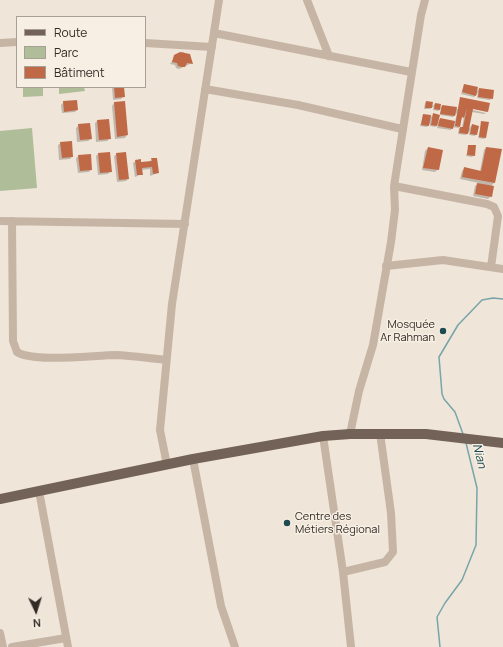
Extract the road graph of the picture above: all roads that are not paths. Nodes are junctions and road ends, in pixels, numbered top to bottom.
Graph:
1 (219, 0) edge
2 (307, 0) edge
3 (425, 0) edge
4 (214, 33) junction
5 (16, 42) edge
6 (0, 43) edge
7 (146, 43) edge
8 (212, 47) junction
9 (329, 56) junction
10 (411, 72) junction
11 (205, 89) junction
12 (402, 129) junction
13 (394, 186) junction
14 (0, 221) edge
15 (12, 221) junction
16 (185, 224) junction
17 (386, 266) junction
18 (491, 267) junction
19 (503, 269) edge
20 (166, 360) junction
21 (350, 434) junction
22 (380, 434) junction
23 (323, 436) junction
24 (503, 443) edge
25 (193, 459) junction
26 (167, 465) junction
27 (38, 491) junction
28 (0, 499) edge
29 (343, 572) junction
30 (0, 634) edge
31 (66, 638) junction
32 (4, 647) edge
33 (12, 647) edge
34 (68, 647) edge
35 (235, 647) edge
36 (351, 647) edge

1 - 4 street
2 - 9 street
3 - 10 street
4 - 8 street
4 - 9 street
5 - 6 street
7 - 8 street
8 - 11 street
9 - 10 street
10 - 12 street
11 - 12 street
11 - 16 street
12 - 13 street
13 - 17 street
13 - 18 street
14 - 15 street
15 - 16 street
15 - 20 street
16 - 20 street
17 - 18 street
17 - 21 street
18 - 19 street
20 - 26 street
21 - 22 main road
21 - 23 main road
22 - 24 main road
22 - 29 street
23 - 25 main road
23 - 29 street
25 - 26 main road
25 - 35 street
26 - 27 main road
27 - 28 main road
27 - 31 street
29 - 36 street
30 - 32 street
31 - 33 street
31 - 34 street

